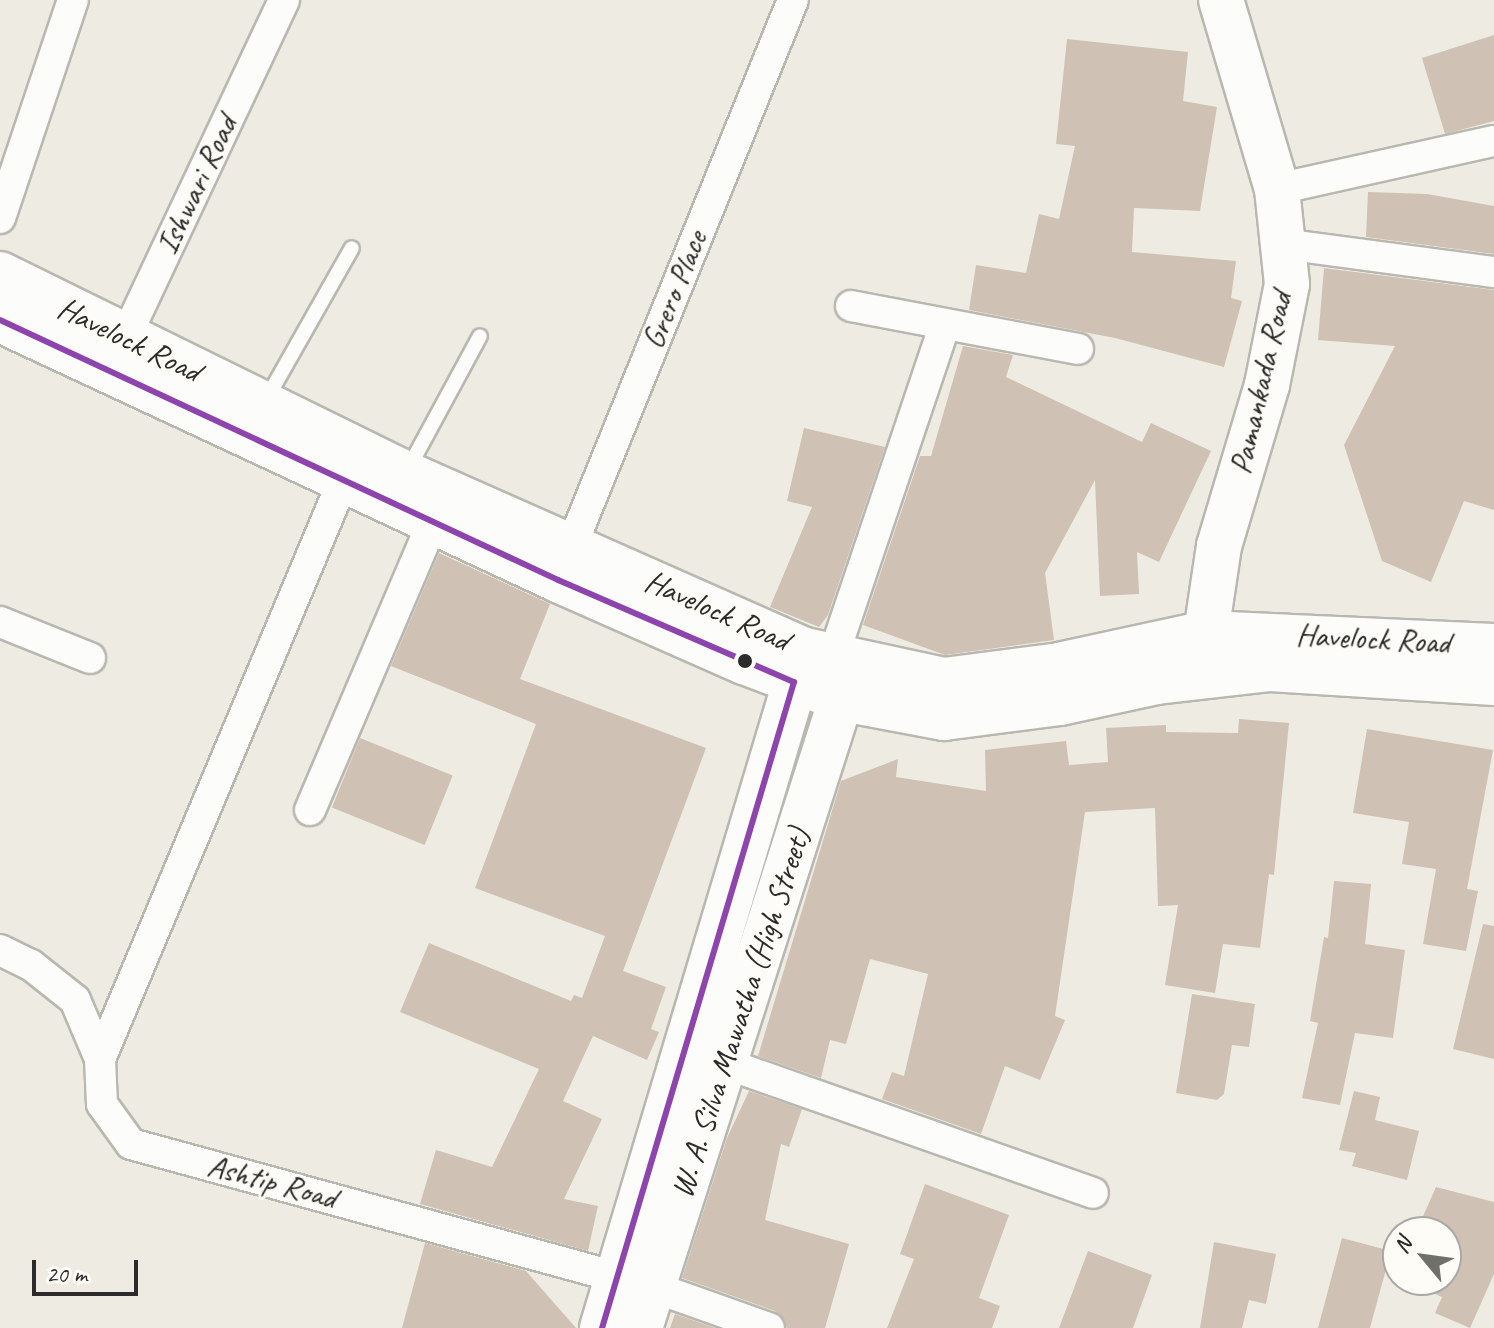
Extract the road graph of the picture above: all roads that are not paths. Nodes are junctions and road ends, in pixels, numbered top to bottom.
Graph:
1 (73, 0) edge
2 (284, 0) edge
3 (793, 0) edge
4 (1226, 1) edge
5 (1494, 141) edge
6 (1277, 189) junction
7 (0, 218) edge
8 (1283, 244) junction
9 (352, 248) dead end
10 (1494, 272) edge
11 (0, 274) edge
12 (851, 306) dead end
13 (0, 320) edge
14 (945, 325) junction
15 (480, 336) dead end
16 (1078, 349) dead end
17 (117, 354) junction
18 (263, 406) junction
19 (343, 481) junction
20 (398, 488) junction
21 (433, 521) junction
22 (564, 563) junction
23 (0, 622) edge
24 (1494, 646) edge
25 (1206, 654) junction
26 (90, 658) dead end
27 (825, 670) junction
28 (1494, 683) edge
29 (310, 810) dead end
30 (0, 950) edge
31 (100, 1059) junction
32 (724, 1063) junction
33 (1093, 1193) dead end
34 (636, 1282) junction
35 (602, 1328) edge
36 (640, 1328) edge
37 (769, 1328) edge

1 - 7 street
2 - 17 street, Ishwari Road
3 - 22 street, Grero Place
4 - 6 main road, Pamankada Road
5 - 6 street
6 - 8 main road, Pamankada Road
8 - 10 street
8 - 25 main road, Pamankada Road
9 - 18 lane
11 - 17 main road, Havelock Road
12 - 14 street
13 - 17 main road, Havelock Road
14 - 16 street
14 - 27 street
15 - 20 lane
17 - 18 main road, Havelock Road
17 - 19 main road, Havelock Road
18 - 20 main road, Havelock Road
19 - 20 main road, Havelock Road
19 - 31 street
20 - 21 main road, Havelock Road
20 - 22 main road, Havelock Road
21 - 22 main road, Havelock Road
21 - 29 street
22 - 27 main road, Havelock Road
23 - 26 street
24 - 25 main road, Havelock Road
25 - 27 main road, Havelock Road
25 - 28 main road, Havelock Road
27 - 32 main road, W. A. Silva Mawatha (High Street)
27 - 34 main road, W. A. Silva Mawatha (High Street)
30 - 31 street, Ashtip Road
31 - 34 street, Ashtip Road
32 - 33 street
32 - 34 main road, W. A. Silva Mawatha (High Street)
34 - 35 main road, W. A. Silva Mawatha (High Street)
34 - 36 main road, W. A. Silva Mawatha (High Street)
34 - 37 street, Ashtip Road

